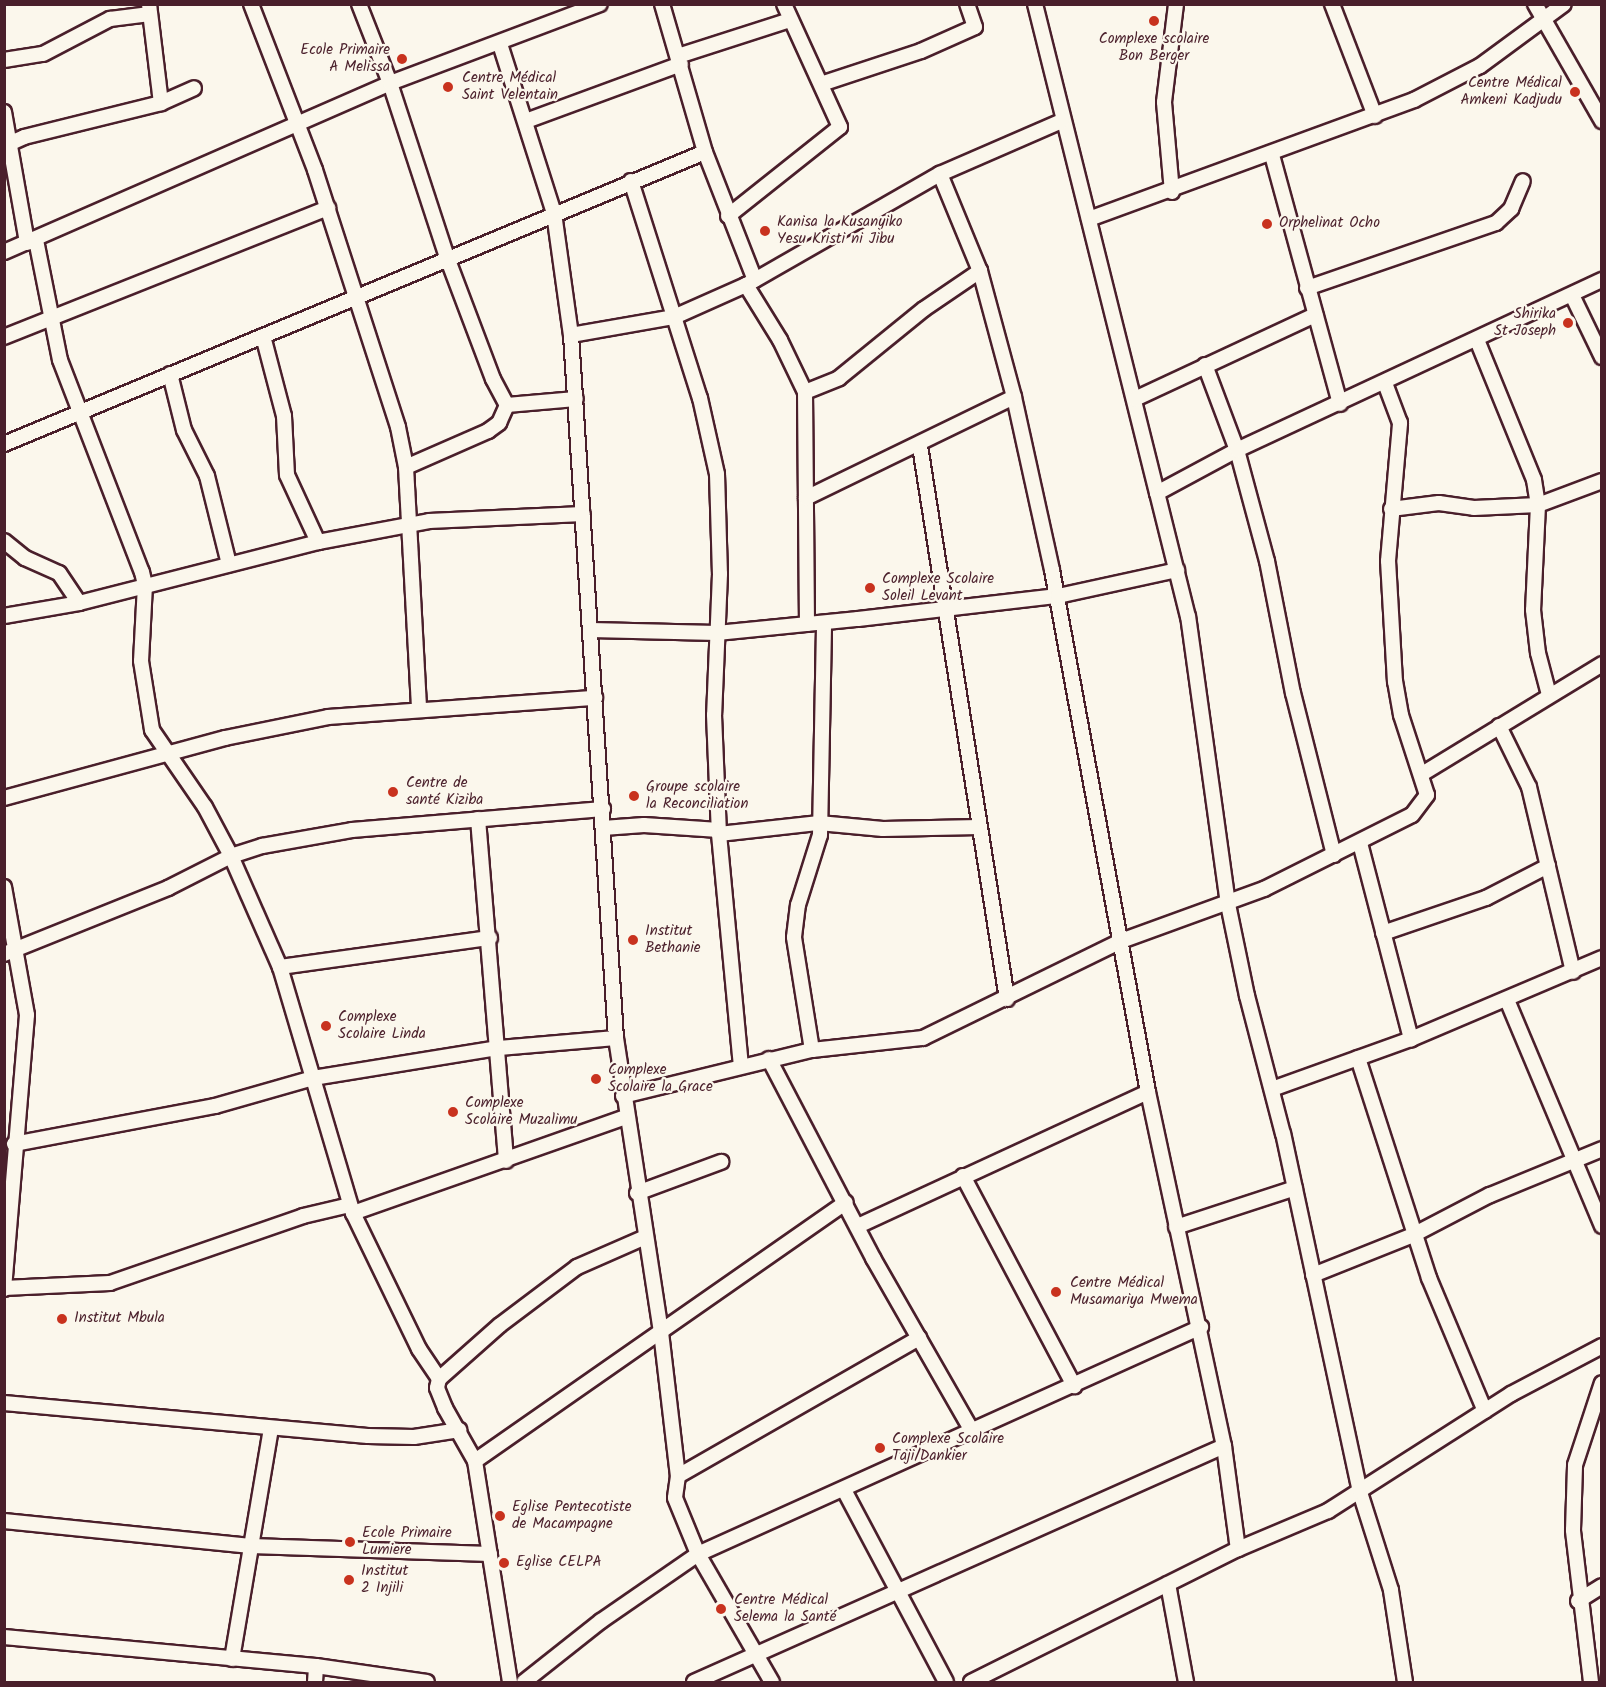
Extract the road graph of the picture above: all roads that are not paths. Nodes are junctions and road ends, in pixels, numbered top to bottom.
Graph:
1 (251, 4) edge
2 (359, 4) edge
3 (600, 4) edge
4 (662, 4) edge
5 (784, 4) edge
6 (967, 4) edge
7 (1035, 4) edge
8 (1176, 4) edge
9 (1332, 4) edge
10 (1535, 4) edge
11 (1564, 4) edge
12 (150, 9) edge
13 (790, 20) junction
14 (1543, 22) junction
15 (500, 44) junction
16 (4, 60) edge
17 (680, 60) junction
18 (390, 83) junction
19 (821, 84) junction
20 (194, 88) dead end
21 (161, 103) junction
22 (4, 112) edge
23 (1376, 116) junction
24 (526, 121) junction
25 (1062, 121) junction
26 (1602, 121) edge
27 (298, 122) junction
28 (8, 145) edge
29 (705, 152) junction
30 (1272, 155) junction
31 (940, 174) junction
32 (630, 181) junction
33 (1523, 181) dead end
34 (1172, 192) junction
35 (328, 208) junction
36 (554, 213) junction
37 (728, 216) junction
38 (1089, 219) junction
39 (32, 241) junction
40 (4, 252) edge
41 (448, 260) junction
42 (980, 271) junction
43 (1602, 280) edge
44 (751, 283) junction
45 (1307, 288) junction
46 (1572, 295) junction
47 (358, 297) junction
48 (1315, 315) junction
49 (53, 317) junction
50 (674, 317) junction
51 (571, 335) junction
52 (263, 336) junction
53 (4, 337) edge
54 (1477, 340) junction
55 (1602, 357) edge
56 (1205, 365) junction
57 (170, 374) junction
58 (1385, 383) junction
59 (804, 392) junction
60 (1014, 397) junction
61 (576, 399) junction
62 (1135, 399) junction
63 (1340, 404) junction
64 (507, 405) junction
65 (78, 411) junction
66 (4, 444) edge
67 (920, 446) junction
68 (1237, 450) junction
69 (406, 467) junction
70 (1602, 481) edge
71 (1157, 493) junction
72 (806, 498) junction
73 (1538, 504) junction
74 (1391, 509) junction
75 (583, 514) junction
76 (408, 526) junction
77 (4, 541) edge
78 (318, 542) junction
79 (230, 564) junction
80 (1177, 570) junction
81 (145, 585) junction
82 (1058, 596) junction
83 (80, 603) junction
84 (945, 608) junction
85 (4, 616) edge
86 (824, 623) junction
87 (807, 624) junction
88 (591, 630) junction
89 (717, 633) junction
90 (1601, 667) edge
91 (1549, 695) junction
92 (595, 698) junction
93 (419, 710) junction
94 (1499, 726) junction
95 (167, 753) junction
96 (1422, 774) junction
97 (4, 798) edge
98 (603, 809) junction
99 (478, 819) junction
100 (819, 822) junction
101 (979, 827) junction
102 (603, 828) junction
103 (719, 832) junction
104 (1359, 843) junction
105 (1334, 855) junction
106 (231, 856) junction
107 (1548, 866) junction
108 (4, 887) edge
109 (1228, 904) junction
110 (1383, 933) junction
111 (490, 938) junction
112 (1120, 941) junction
113 (11, 952) edge
114 (1602, 958) edge
115 (280, 967) junction
116 (1573, 972) junction
117 (1007, 999) junction
118 (1508, 1000) junction
119 (616, 1038) junction
120 (1411, 1039) junction
121 (499, 1048) junction
122 (812, 1050) junction
123 (1358, 1058) junction
124 (770, 1059) junction
125 (741, 1066) junction
126 (313, 1078) junction
127 (1272, 1089) junction
128 (1148, 1092) junction
129 (623, 1096) junction
130 (626, 1117) junction
131 (14, 1144) junction
132 (1602, 1149) edge
133 (506, 1161) junction
134 (721, 1162) dead end
135 (1575, 1162) junction
136 (963, 1176) junction
137 (8, 1177) edge
138 (1294, 1188) junction
139 (637, 1193) junction
140 (846, 1202) junction
141 (351, 1209) junction
142 (858, 1226) junction
143 (1602, 1226) edge
144 (1176, 1227) junction
145 (1413, 1235) junction
146 (643, 1238) junction
147 (1312, 1275) junction
148 (5, 1288) edge
149 (1201, 1327) junction
150 (661, 1332) junction
151 (919, 1338) junction
152 (1602, 1346) edge
153 (439, 1379) junction
154 (1602, 1383) edge
155 (1074, 1386) junction
156 (4, 1403) edge
157 (1485, 1411) junction
158 (271, 1428) junction
159 (459, 1430) junction
160 (972, 1431) junction
161 (1224, 1446) junction
162 (475, 1461) junction
163 (678, 1476) junction
164 (844, 1490) junction
165 (1360, 1492) junction
166 (4, 1521) edge
167 (251, 1546) junction
168 (1238, 1549) junction
169 (490, 1554) junction
170 (698, 1554) junction
171 (1168, 1584) junction
172 (1602, 1586) edge
173 (898, 1593) junction
174 (1578, 1601) junction
175 (4, 1637) edge
176 (755, 1653) junction
177 (232, 1659) junction
178 (316, 1666) junction
179 (315, 1683) edge
180 (427, 1683) edge
181 (510, 1683) edge
182 (524, 1683) edge
183 (694, 1683) edge
184 (772, 1683) edge
185 (946, 1683) edge
186 (971, 1683) edge
187 (1186, 1683) edge
188 (1405, 1683) edge
189 (1591, 1683) edge

1 - 27 street
2 - 18 street
3 - 15 street
4 - 17 street
5 - 13 street
6 - 19 street
7 - 25 street
8 - 34 street
9 - 23 street
10 - 14 street
11 - 14 street
12 - 16 street
12 - 21 street
13 - 17 street
13 - 19 street
14 - 23 street
14 - 26 street
15 - 18 street
15 - 24 street
17 - 24 street
17 - 29 street
18 - 27 street
18 - 41 street
19 - 37 street
20 - 21 street
21 - 28 street
22 - 28 street
23 - 30 street
24 - 36 street
25 - 31 street
25 - 38 street
27 - 35 street
27 - 39 street
28 - 39 street
29 - 32 street
29 - 37 street
30 - 34 street
30 - 45 street
31 - 42 street
31 - 44 street
32 - 36 street
32 - 50 street
33 - 45 street
34 - 38 street
35 - 47 street
35 - 49 street
36 - 41 street
36 - 51 street
37 - 44 street
38 - 62 street
39 - 40 street
39 - 49 street
41 - 47 street
41 - 64 street
42 - 59 street
42 - 60 street
43 - 46 street
44 - 50 street
44 - 59 street
45 - 48 street
46 - 54 street
46 - 55 street
47 - 52 street
47 - 69 street
48 - 56 street
48 - 63 street
49 - 53 street
49 - 65 street
50 - 51 street
50 - 89 street
51 - 61 street
52 - 57 street
52 - 78 street
54 - 58 street
54 - 73 street
56 - 62 street
56 - 68 street
57 - 65 street
57 - 79 street
58 - 63 street
58 - 74 street
59 - 72 street
60 - 67 street
60 - 82 street
61 - 64 street
61 - 75 street
62 - 71 street
63 - 68 street
64 - 69 street
65 - 66 street
65 - 81 street
67 - 72 street
67 - 84 street
68 - 71 street
68 - 105 street
69 - 76 street
70 - 73 street
71 - 80 street
72 - 87 street
73 - 74 street
73 - 91 street
74 - 96 street
75 - 76 street
75 - 88 street
76 - 78 street
76 - 93 street
77 - 83 street
78 - 79 street
79 - 81 street
80 - 82 street
80 - 109 street
81 - 83 street
81 - 95 street
82 - 84 street
82 - 112 street
83 - 85 street
84 - 86 street
84 - 101 street
86 - 87 street
86 - 100 street
87 - 89 street
88 - 89 street
88 - 92 street
89 - 103 street
90 - 91 street
91 - 94 street
92 - 93 street
92 - 98 street
93 - 95 street
94 - 96 street
94 - 107 street
95 - 97 street
95 - 106 street
96 - 104 street
98 - 99 street
98 - 102 street
99 - 106 street
99 - 111 street
100 - 101 street
100 - 103 street
100 - 122 street
101 - 117 street
102 - 103 street
102 - 119 street
103 - 125 street
104 - 105 street
104 - 110 street
105 - 109 street
106 - 113 street
106 - 115 street
107 - 110 street
107 - 116 street
108 - 113 street
109 - 112 street
109 - 127 street
110 - 120 street
111 - 115 street
111 - 121 street
112 - 117 street
112 - 128 street
113 - 131 street
114 - 116 street
115 - 126 street
116 - 118 street
117 - 122 street
118 - 120 street
118 - 135 street
119 - 121 street
119 - 129 street
120 - 123 street
121 - 126 street
121 - 133 street
122 - 124 street
123 - 127 street
123 - 145 street
124 - 125 street
124 - 140 street
125 - 129 street
126 - 131 street
126 - 141 street
127 - 138 street
128 - 136 street
128 - 144 street
129 - 130 street
130 - 133 street
130 - 139 street
131 - 137 street
132 - 135 street
133 - 141 street
134 - 139 street
135 - 143 street
135 - 145 street
136 - 142 street
136 - 155 street
137 - 148 street
138 - 144 street
138 - 147 street
139 - 146 street
140 - 142 street
140 - 150 street
141 - 148 street
141 - 153 street
142 - 151 street
144 - 149 street
145 - 147 street
145 - 157 street
146 - 150 street
146 - 153 street
147 - 165 street
149 - 155 street
149 - 161 street
150 - 162 street
150 - 163 street
151 - 160 street
151 - 163 street
152 - 157 street
153 - 159 street
154 - 174 street
155 - 160 street
156 - 158 street
157 - 165 street
158 - 159 street
158 - 167 street
159 - 162 street
160 - 164 street
161 - 168 street
161 - 173 street
162 - 169 street
163 - 170 street
164 - 170 street
164 - 173 street
165 - 168 street
165 - 188 street
166 - 167 street
167 - 169 street
167 - 177 street
168 - 171 street
169 - 181 street
170 - 176 street
170 - 182 street
171 - 186 street
171 - 187 street
172 - 174 street
173 - 176 street
173 - 185 street
174 - 189 street
175 - 177 street
176 - 183 street
176 - 184 street
177 - 178 street
178 - 179 street
178 - 180 street

